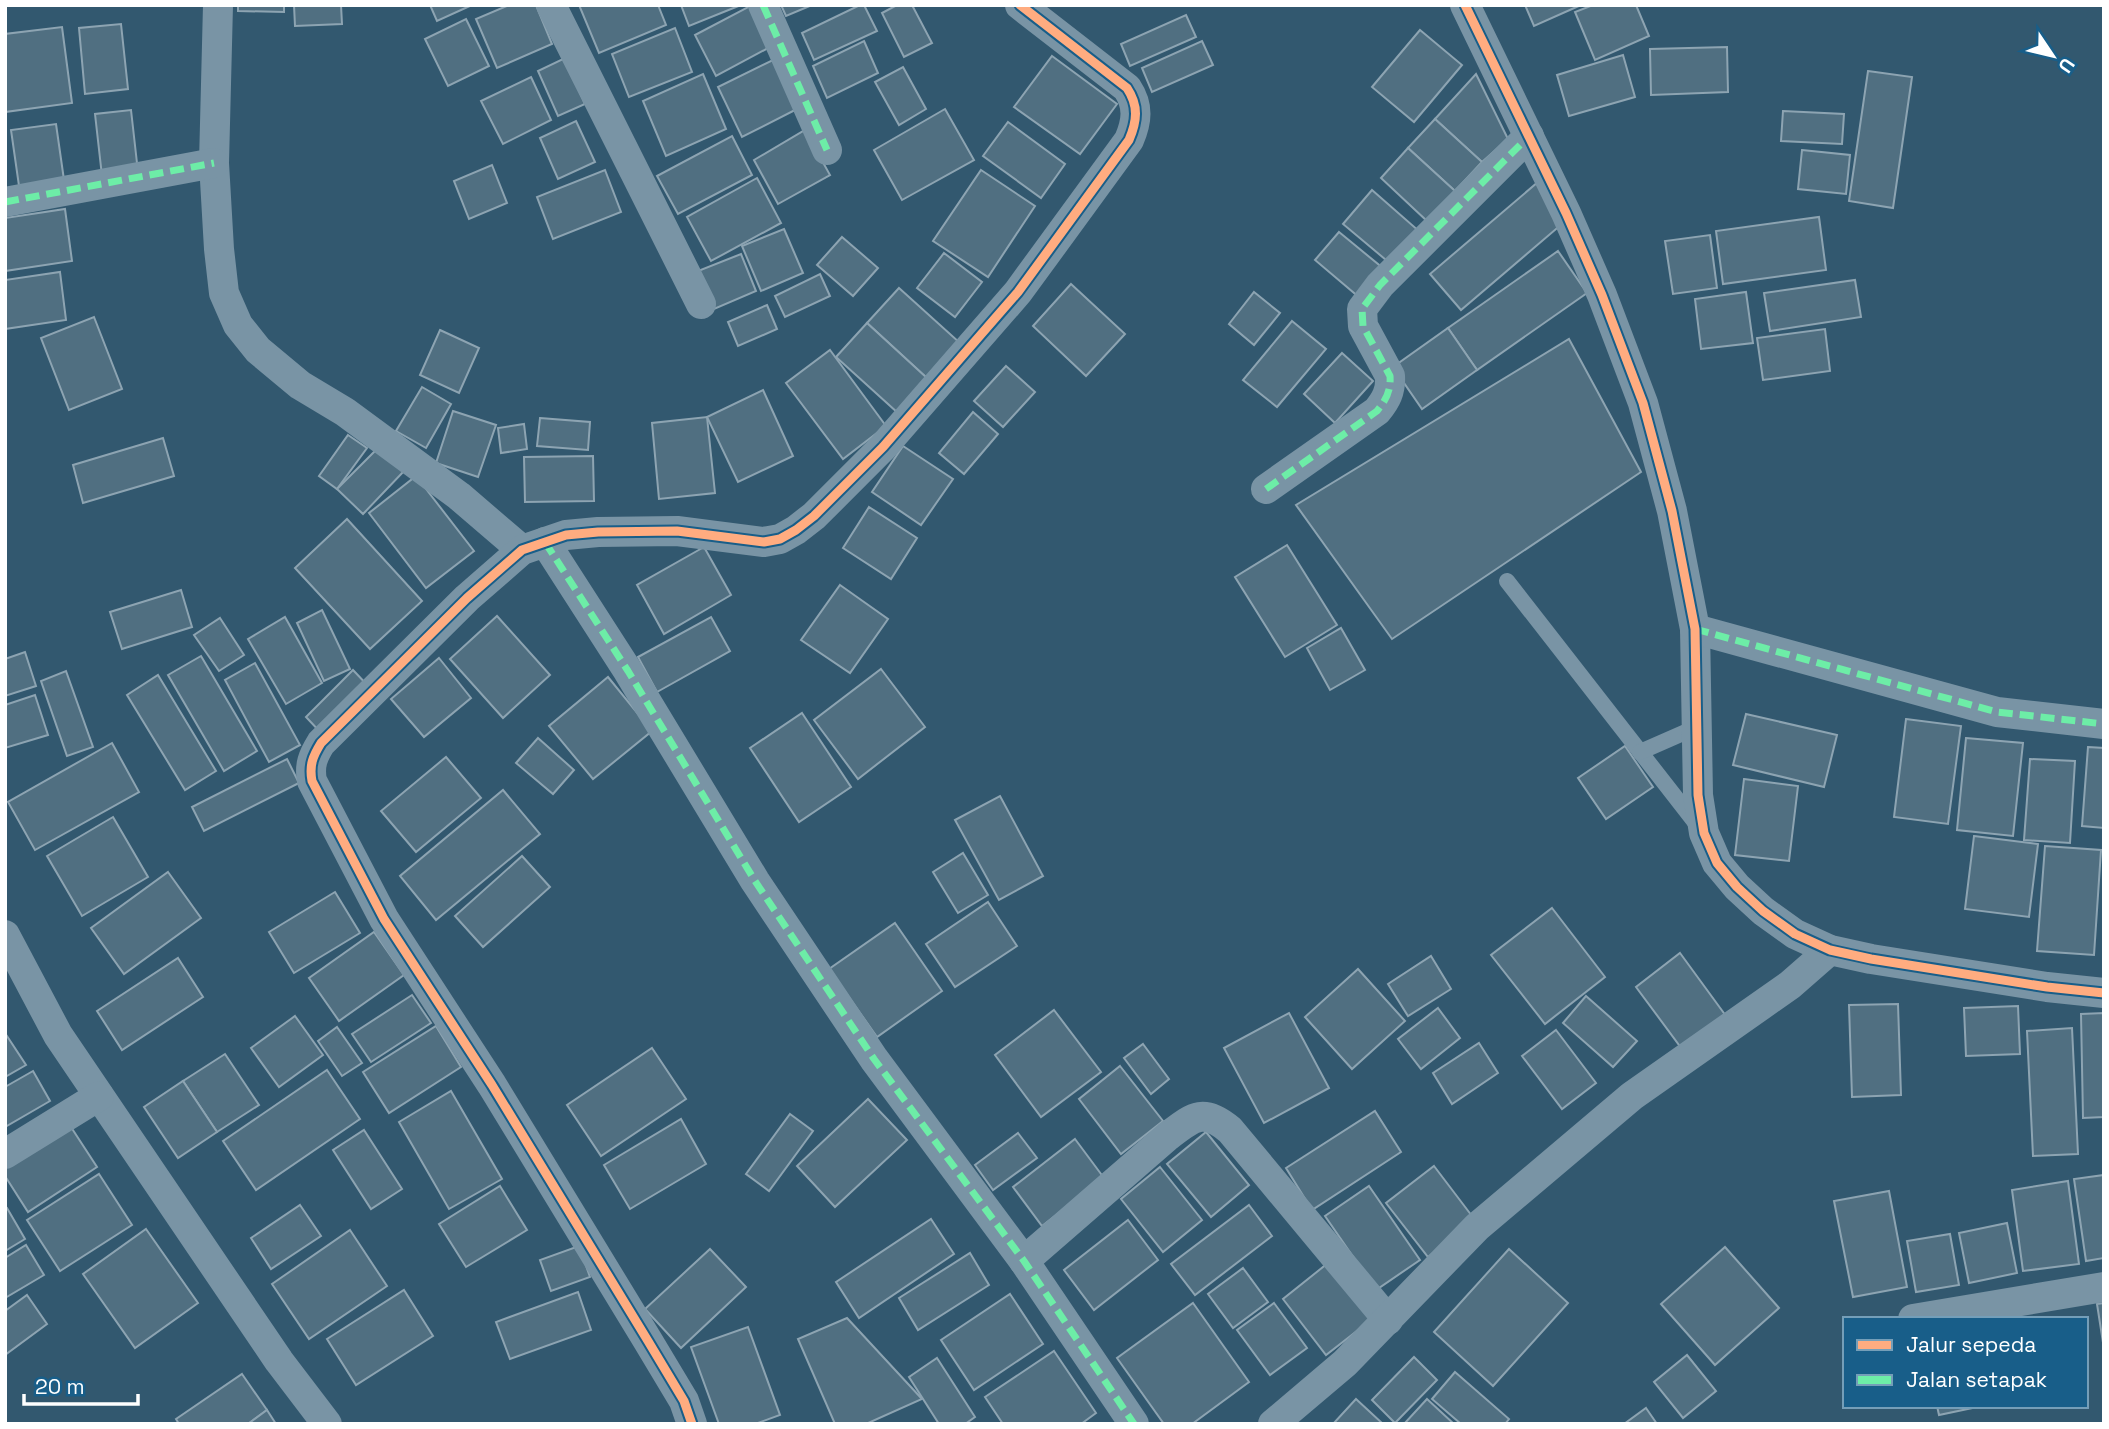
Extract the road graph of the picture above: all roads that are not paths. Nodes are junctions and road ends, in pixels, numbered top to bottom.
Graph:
1 (218, 5) edge
2 (551, 5) edge
3 (763, 5) edge
4 (1020, 5) edge
5 (1465, 5) edge
6 (1529, 136) junction
7 (827, 150) dead end
8 (214, 163) junction
9 (5, 202) edge
10 (701, 304) dead end
11 (1266, 489) dead end
12 (534, 546) junction
13 (1507, 581) dead end
14 (1695, 629) junction
15 (2104, 724) edge
16 (1697, 727) junction
17 (1640, 752) junction
18 (1704, 833) junction
19 (5, 935) edge
20 (1830, 950) junction
21 (2104, 993) edge
22 (99, 1096) junction
23 (5, 1154) edge
24 (1024, 1261) junction
25 (2104, 1287) edge
26 (1925, 1317) edge
27 (1388, 1320) junction
28 (327, 1424) edge
29 (692, 1424) edge
30 (1134, 1424) edge
31 (1273, 1424) edge

1 - 8 street
2 - 10 street
3 - 7 street
4 - 12 street
5 - 6 street
6 - 11 street
6 - 14 street
8 - 9 street
8 - 12 street
12 - 24 street
12 - 29 street
13 - 17 lane
14 - 15 street
14 - 16 street
16 - 17 lane
16 - 18 street
17 - 18 lane
18 - 20 street
19 - 22 street
20 - 21 street
20 - 27 street
22 - 23 street
22 - 28 street
24 - 27 street
24 - 30 street
25 - 26 street
27 - 31 street

